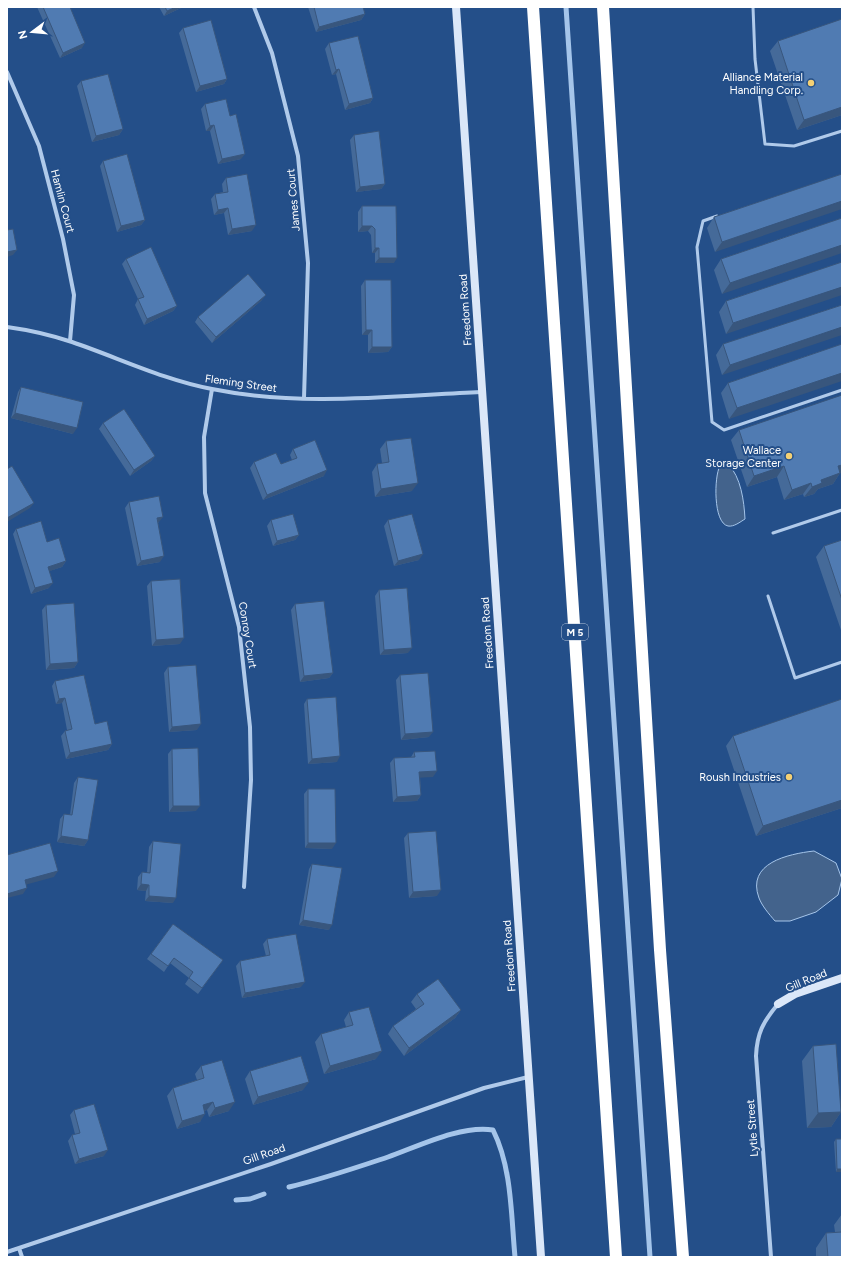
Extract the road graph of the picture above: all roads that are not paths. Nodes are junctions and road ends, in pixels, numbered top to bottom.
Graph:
1 (254, 7) edge
2 (456, 7) edge
3 (533, 7) edge
4 (603, 7) edge
5 (753, 7) edge
6 (7, 72) edge
7 (842, 131) edge
8 (725, 214) edge
9 (7, 327) edge
10 (70, 341) junction
11 (212, 389) junction
12 (842, 390) edge
13 (481, 392) junction
14 (304, 398) junction
15 (842, 510) edge
16 (773, 533) dead end
17 (768, 596) dead end
18 (842, 662) edge
19 (244, 887) dead end
20 (842, 978) edge
21 (778, 1004) joint
22 (528, 1077) junction
23 (19, 1248) junction
24 (7, 1252) edge
25 (22, 1257) edge
26 (541, 1257) edge
27 (616, 1257) edge
28 (683, 1257) edge
29 (770, 1257) edge

1 - 14 street, James Court
2 - 13 street, Freedom Road
3 - 27 highway, M 5
4 - 28 highway
5 - 7 lane
6 - 10 street, Hamlin Court
8 - 12 lane
9 - 10 street, Fleming Street
10 - 11 street, Fleming Street
11 - 14 street, Fleming Street
11 - 19 street, Conroy Court
13 - 14 street, Fleming Street
13 - 22 street, Freedom Road
15 - 16 lane
17 - 18 lane
20 - 21 street, Gill Road
21 - 29 street, Lytle Street
22 - 23 street, Gill Road
22 - 26 street, Freedom Road
23 - 24 street, Gill Road
23 - 25 street

